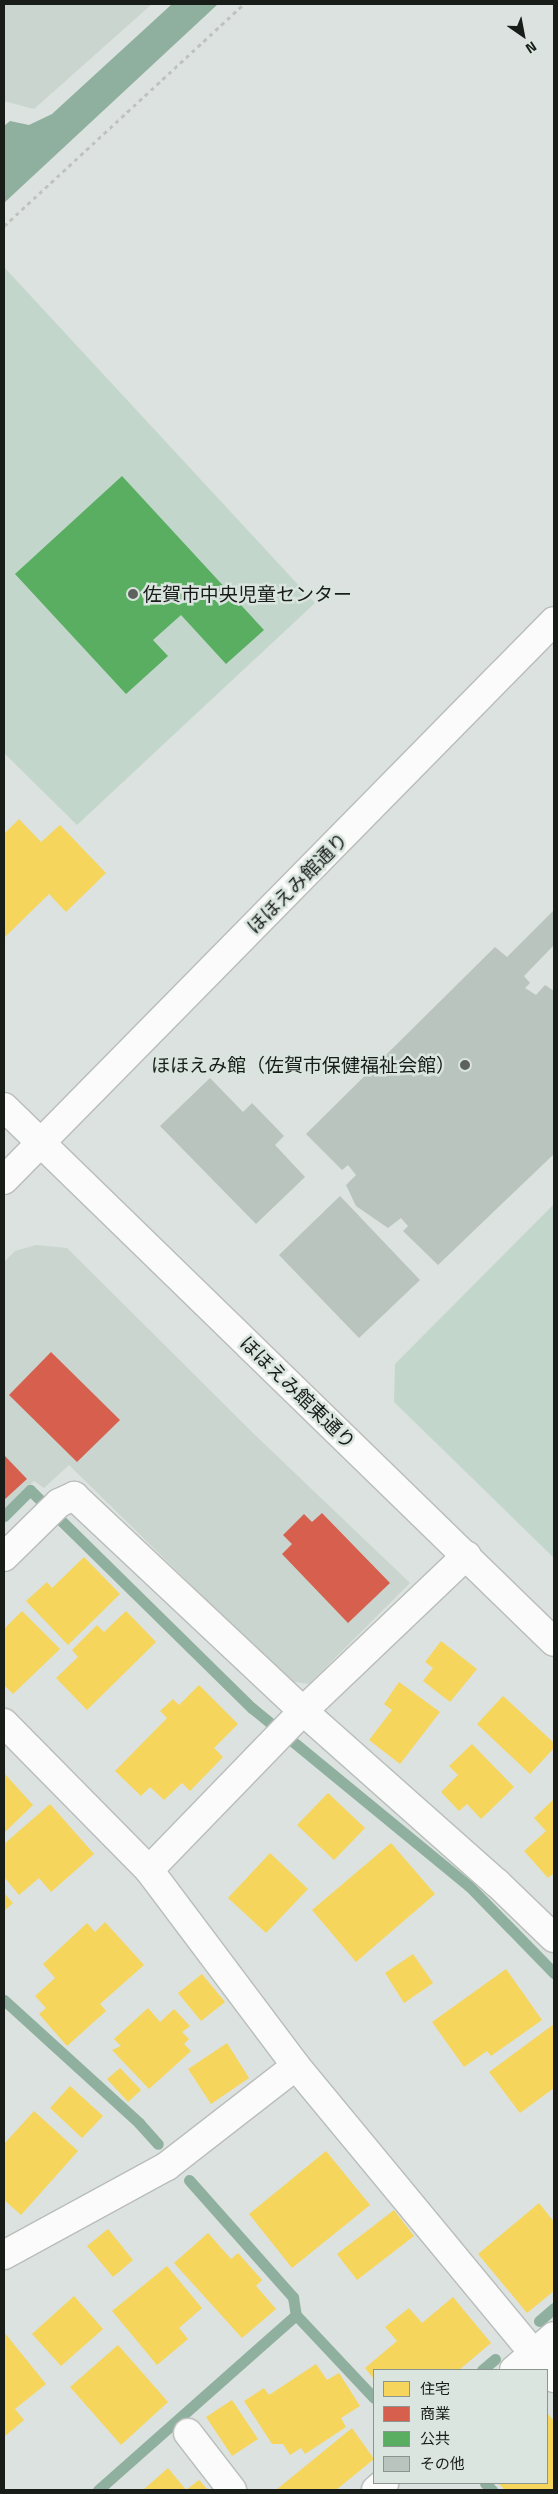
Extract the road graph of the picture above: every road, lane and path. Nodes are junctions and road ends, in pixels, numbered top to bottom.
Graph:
1 (244, 4) edge
2 (4, 226) edge
3 (554, 621) edge
4 (4, 1107) edge
5 (40, 1144) junction
6 (4, 1180) edge
7 (467, 1555) junction
8 (4, 1557) edge
9 (554, 1642) edge
10 (298, 1716) junction
11 (4, 1723) edge
12 (148, 1870) junction
13 (554, 1938) edge
14 (296, 2066) junction
15 (7, 2247) edge
16 (554, 2336) edge
17 (524, 2362) edge
18 (537, 2369) edge
19 (188, 2433) dead end
20 (232, 2490) edge

1 - 2 path
3 - 5 street, ほほえみ館通り
4 - 5 street, ほほえみ館東通り
5 - 6 street, ほほえみ館通り
5 - 7 street, ほほえみ館東通り
7 - 9 street, ほほえみ館東通り
7 - 10 street
8 - 10 street
10 - 12 street
10 - 13 street
11 - 12 street
12 - 14 street
14 - 15 street
14 - 17 street
16 - 17 street
17 - 18 street
19 - 20 street

